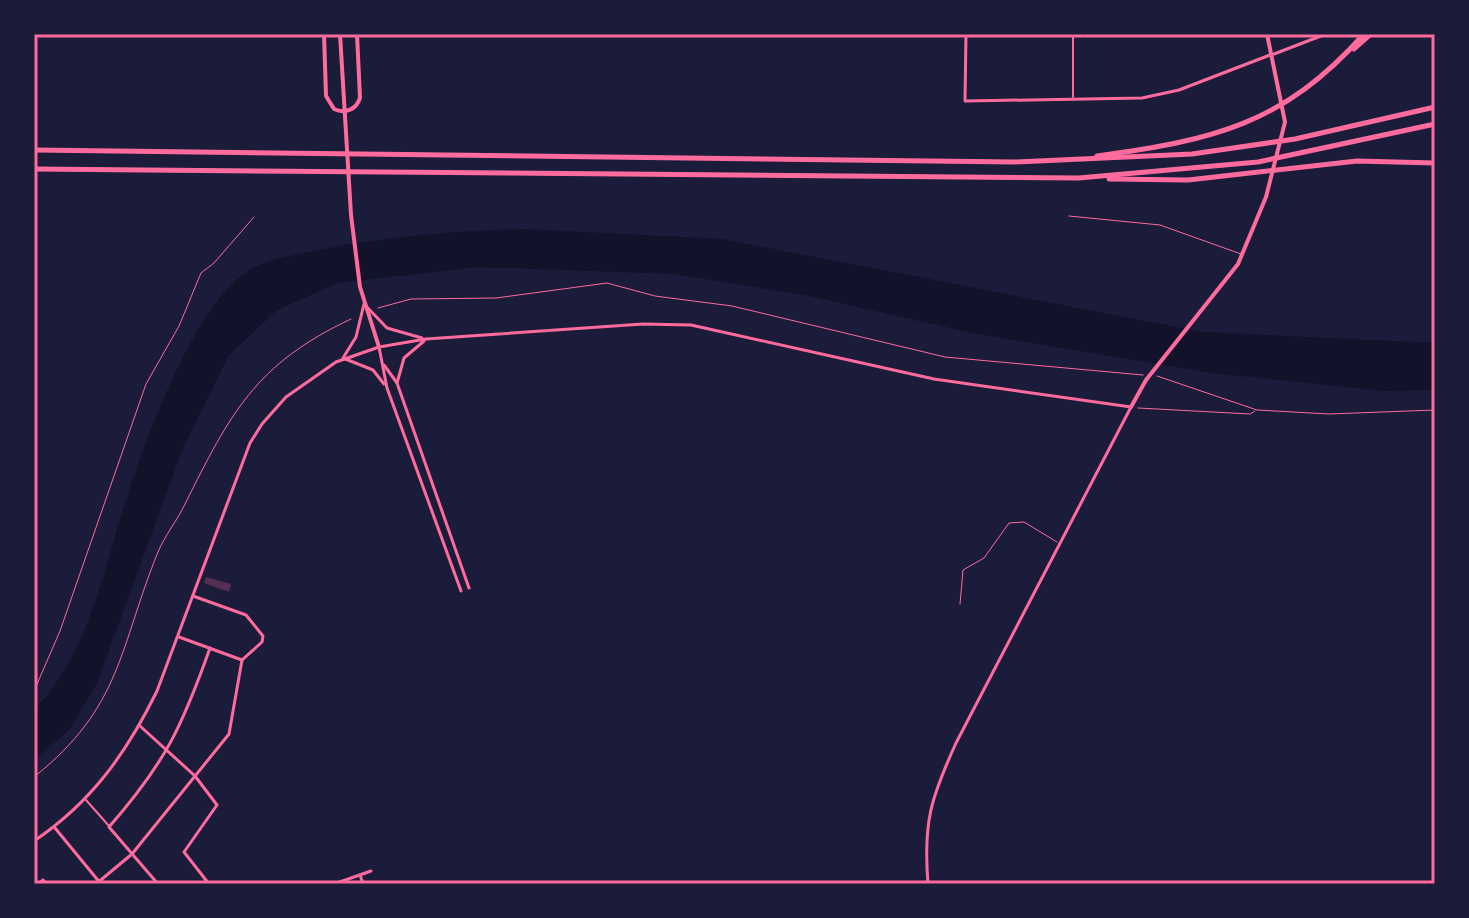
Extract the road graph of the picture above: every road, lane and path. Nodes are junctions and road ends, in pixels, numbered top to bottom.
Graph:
1 (324, 34) edge
2 (340, 34) edge
3 (357, 34) edge
4 (966, 34) edge
5 (1073, 34) edge
6 (1267, 34) edge
7 (1326, 34) edge
8 (1364, 34) edge
9 (1371, 34) edge
10 (1274, 54) junction
11 (1336, 65) junction
12 (1073, 100) junction
13 (1435, 107) edge
14 (1435, 124) edge
15 (34, 150) edge
16 (1076, 159) junction
17 (1435, 163) edge
18 (34, 169) edge
19 (1079, 178) junction
20 (1266, 197) junction
21 (1275, 199) dead end
22 (1069, 216) dead end
23 (254, 217) dead end
24 (1243, 254) junction
25 (364, 304) junction
26 (378, 308) dead end
27 (351, 319) dead end
28 (426, 339) junction
29 (379, 347) junction
30 (343, 358) junction
31 (384, 365) junction
32 (397, 383) junction
33 (387, 388) junction
34 (1131, 407) junction
35 (1257, 410) junction
36 (1435, 410) edge
37 (1059, 543) junction
38 (469, 588) dead end
39 (461, 591) dead end
40 (193, 596) junction
41 (960, 604) dead end
42 (177, 636) junction
43 (210, 648) junction
44 (242, 660) junction
45 (34, 691) edge
46 (140, 726) junction
47 (168, 752) junction
48 (195, 776) junction
49 (34, 777) edge
50 (86, 800) junction
51 (109, 827) junction
52 (55, 828) junction
53 (34, 841) edge
54 (132, 854) junction
55 (371, 871) dead end
56 (360, 875) junction
57 (99, 883) edge
58 (38, 884) edge
59 (46, 884) edge
60 (158, 884) edge
61 (208, 884) edge
62 (334, 884) edge
63 (363, 884) edge
64 (928, 884) edge

1 - 3 main road
2 - 25 main road
4 - 12 street
5 - 12 street
6 - 10 main road
7 - 10 street
8 - 11 highway
9 - 11 highway
10 - 12 street
10 - 20 main road
11 - 16 highway
13 - 16 highway
14 - 19 highway
15 - 16 highway
17 - 19 highway
18 - 19 highway
20 - 21 street
20 - 24 main road
22 - 24 lane
23 - 45 path
24 - 34 main road
25 - 28 street
25 - 29 main road
25 - 30 street
26 - 35 path
27 - 49 path
28 - 29 street
28 - 32 street
28 - 34 street
29 - 30 street
29 - 31 street
30 - 33 street
30 - 40 street
31 - 32 street
31 - 33 street
32 - 38 street
33 - 39 street
34 - 35 path
34 - 37 street
35 - 36 path
37 - 41 lane
37 - 64 street
40 - 42 street
40 - 44 street
42 - 43 street
42 - 46 street
43 - 44 street
43 - 47 street
44 - 48 street
46 - 47 street
46 - 50 street
47 - 48 street
47 - 51 street
48 - 54 street
48 - 61 street
50 - 51 street
50 - 52 street
51 - 54 street
52 - 53 street
52 - 57 street
54 - 57 street
54 - 60 street
55 - 56 street
56 - 62 street
56 - 63 street
58 - 59 street

